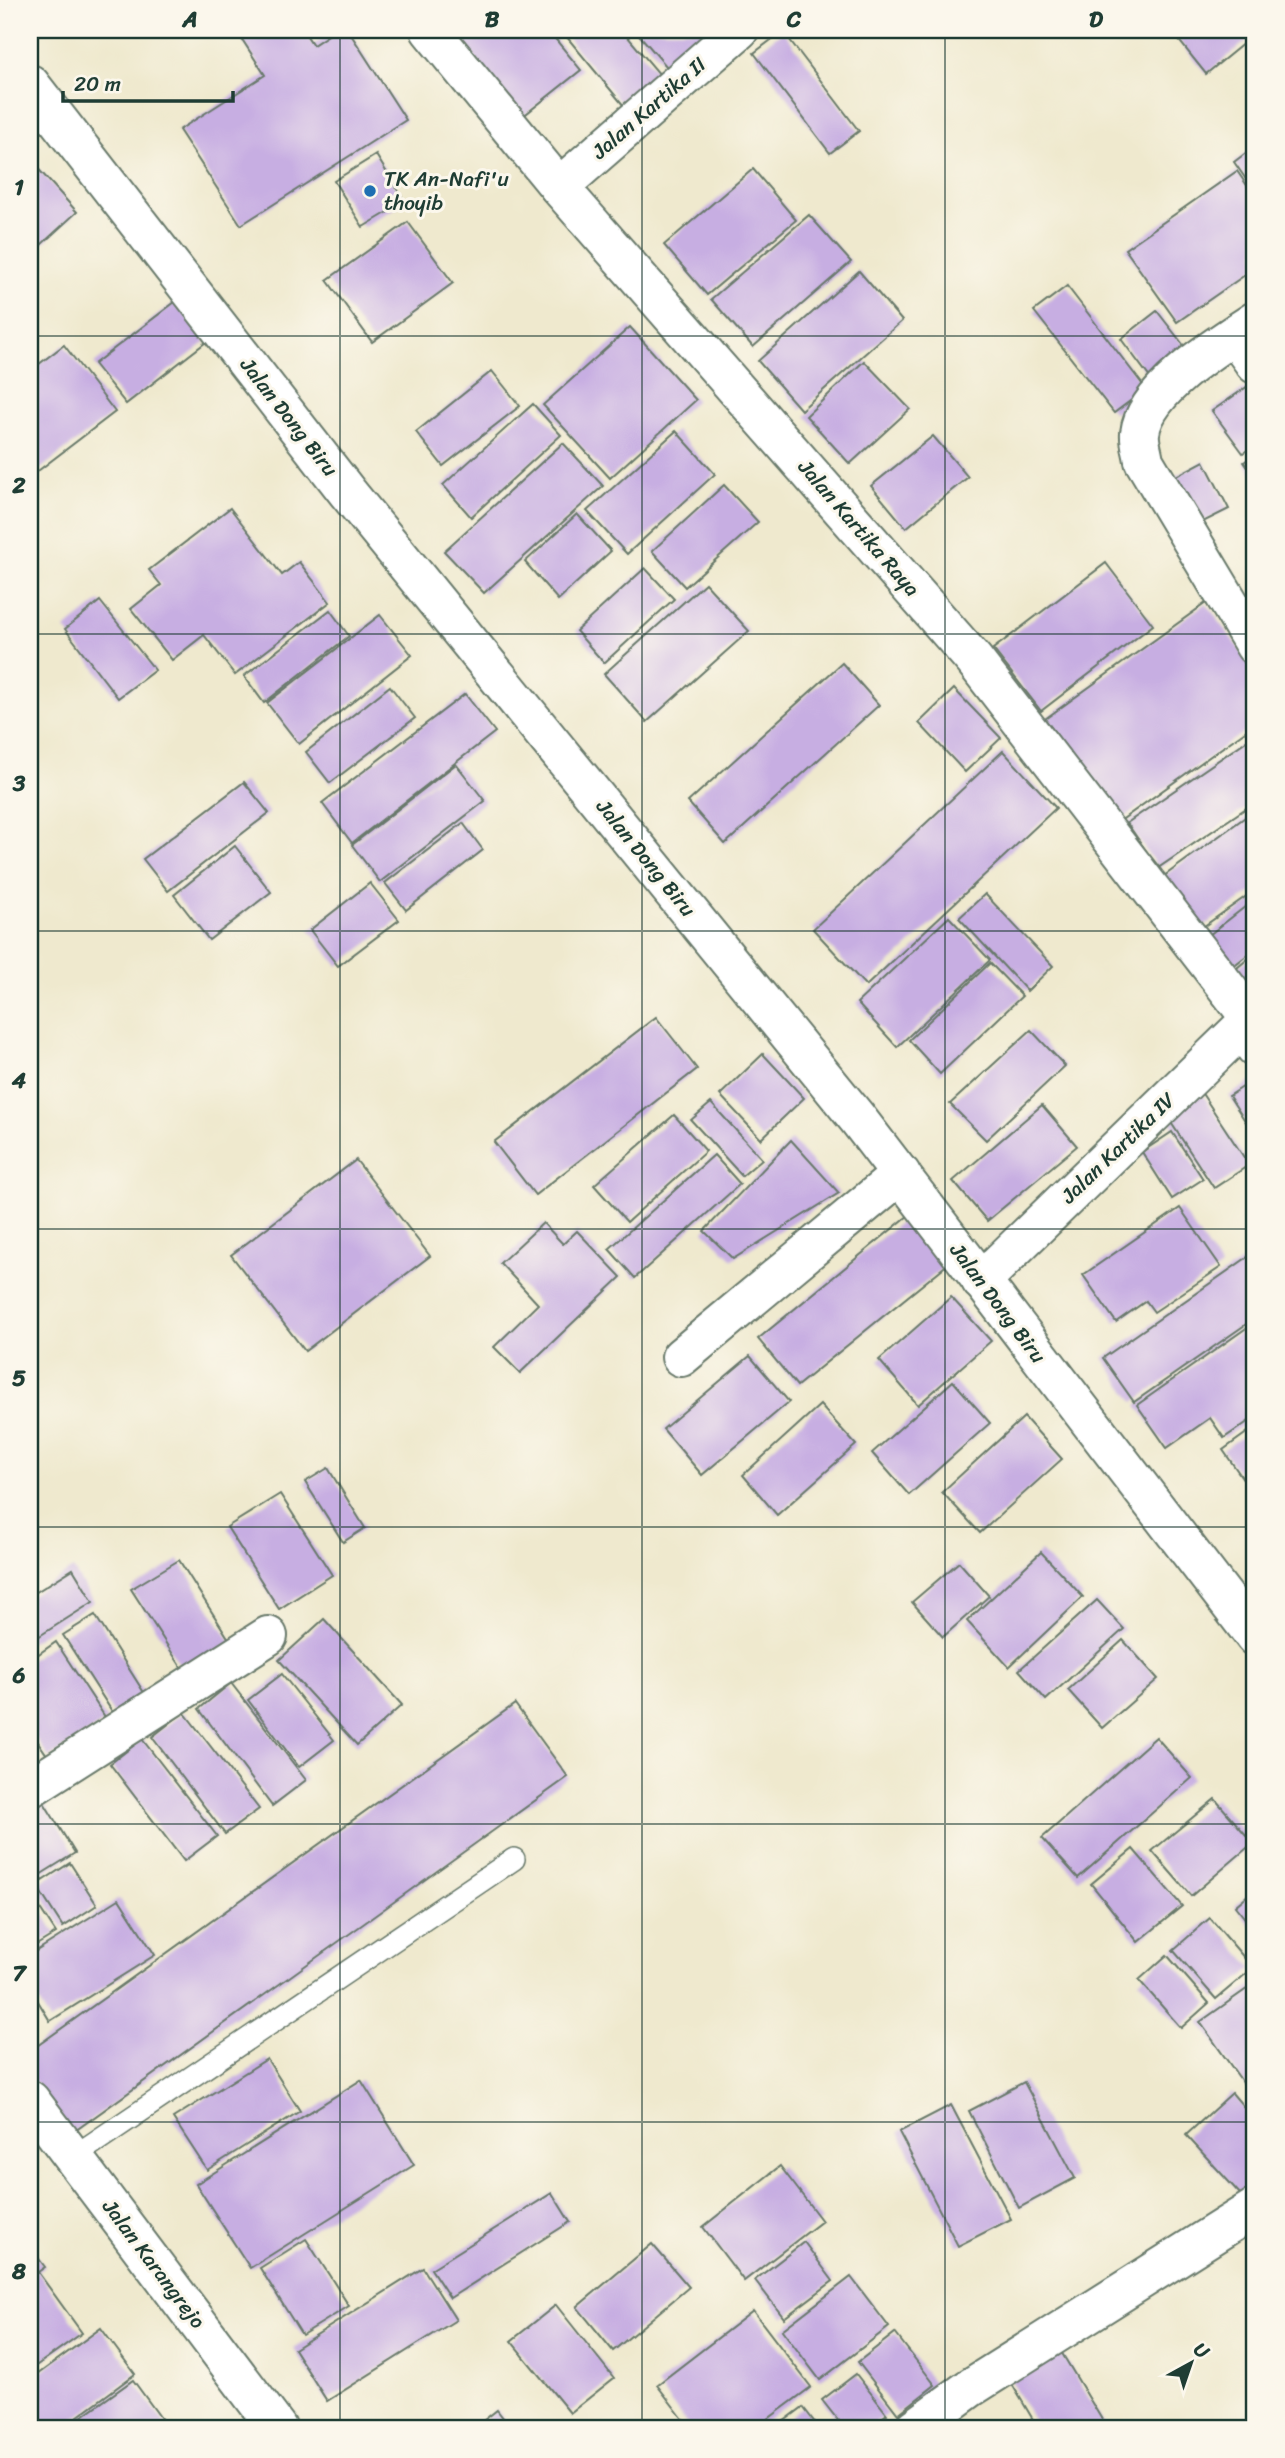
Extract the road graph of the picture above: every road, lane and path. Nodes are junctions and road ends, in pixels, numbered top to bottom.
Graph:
1 (430, 30) edge
2 (739, 30) edge
3 (30, 84) edge
4 (559, 187) junction
5 (1248, 340) edge
6 (1255, 646) edge
7 (1254, 1027) edge
8 (901, 1174) junction
9 (981, 1281) junction
10 (681, 1357) dead end
11 (268, 1636) dead end
12 (1255, 1637) edge
13 (30, 1788) edge
14 (514, 1860) dead end
15 (30, 2100) edge
16 (73, 2157) junction
17 (1255, 2208) edge
18 (277, 2428) edge
19 (915, 2428) edge

1 - 4 street, Jalan Kartika Raya
2 - 4 street, Jalan Kartika II
3 - 8 street, Jalan Dong Biru
4 - 7 street, Jalan Kartika Raya
5 - 6 street
7 - 9 street, Jalan Kartika IV
8 - 9 street, Jalan Dong Biru
8 - 10 street
9 - 12 street, Jalan Dong Biru
11 - 13 street
14 - 16 lane
15 - 16 street, Jalan Karangrejo
16 - 18 street, Jalan Karangrejo
17 - 19 street

